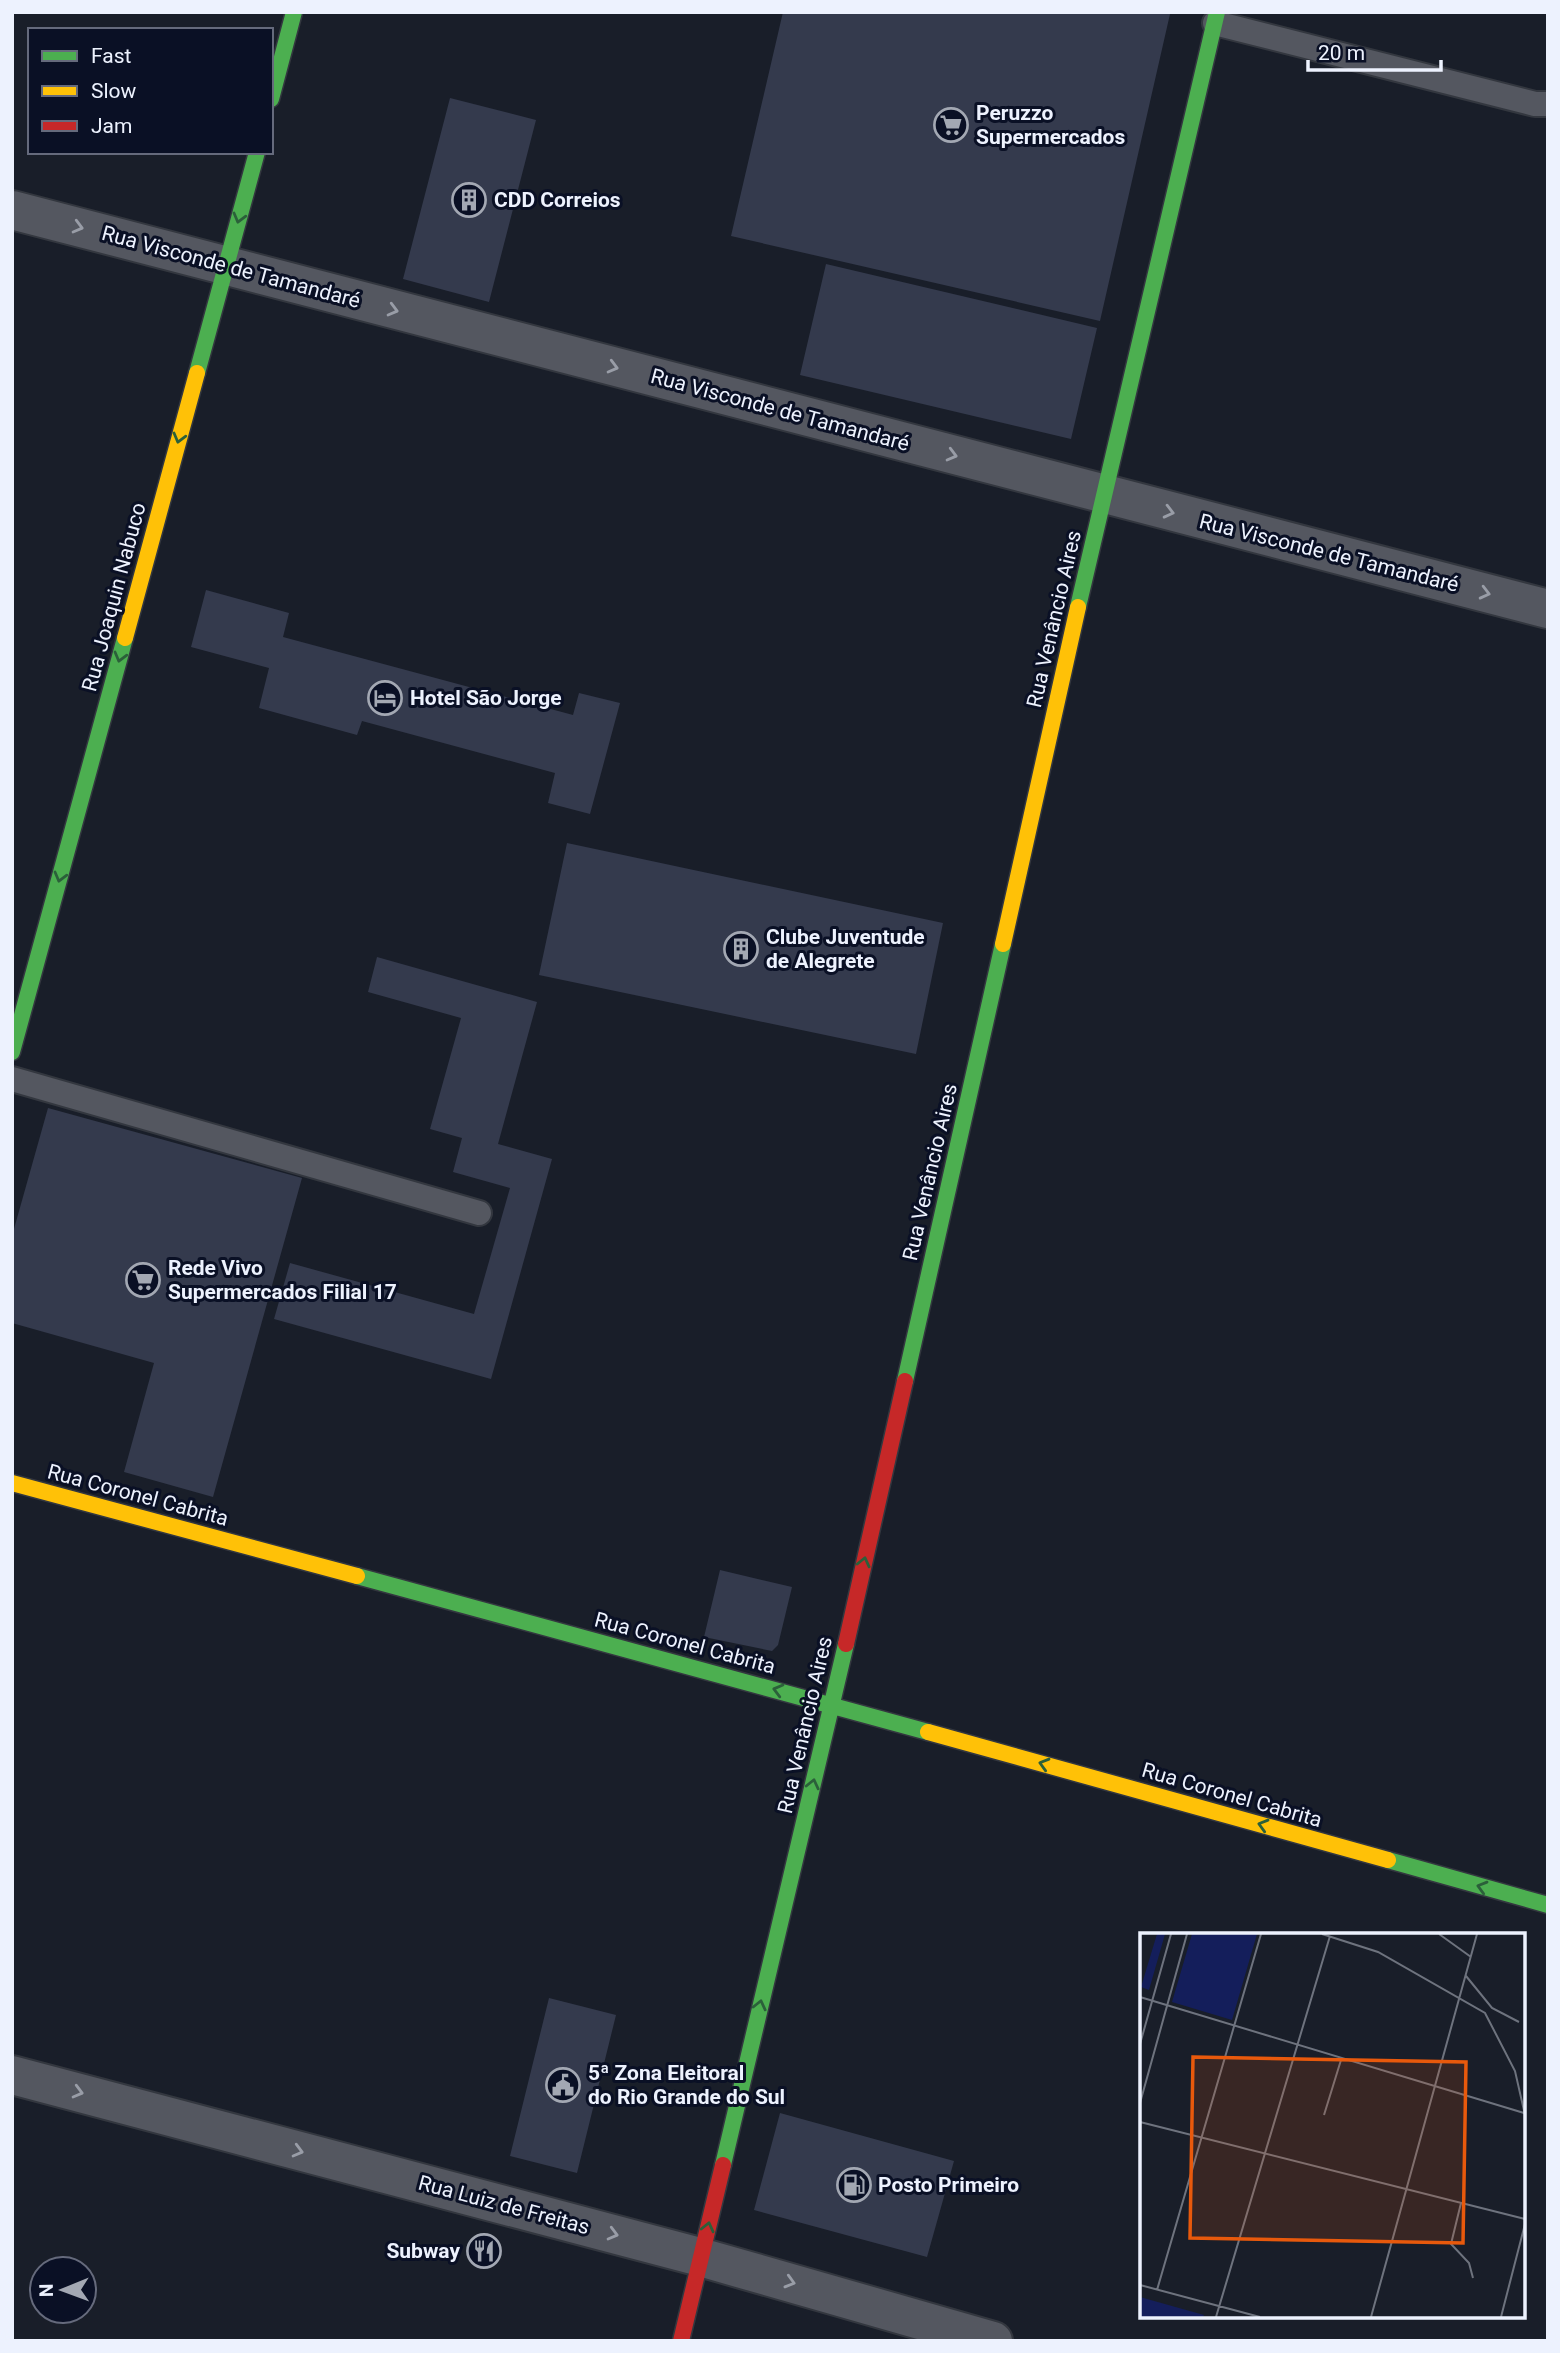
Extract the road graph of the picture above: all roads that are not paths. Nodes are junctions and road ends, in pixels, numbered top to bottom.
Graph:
1 (294, 12) edge
2 (1216, 17) edge
3 (273, 91) edge
4 (1548, 104) edge
5 (256, 154) edge
6 (12, 210) edge
7 (226, 266) junction
8 (1103, 495) junction
9 (1548, 609) edge
10 (12, 1052) edge
11 (12, 1079) edge
12 (479, 1213) dead end
13 (12, 1483) edge
14 (832, 1705) junction
15 (1548, 1905) edge
16 (12, 2075) edge
17 (701, 2257) junction
18 (681, 2341) edge
19 (993, 2341) edge

1 - 3 street
2 - 4 lane
2 - 8 street, Rua Venâncio Aires
5 -> 7 street, Rua Joaquin Nabuco
6 -> 7 street, Rua Visconde de Tamandaré
7 -> 8 street, Rua Visconde de Tamandaré
7 -> 10 street, Rua Joaquin Nabuco
8 -> 9 street, Rua Visconde de Tamandaré
14 -> 8 street, Rua Venâncio Aires
11 - 12 lane
14 -> 13 street, Rua Coronel Cabrita
15 -> 14 street, Rua Coronel Cabrita
17 -> 14 street, Rua Venâncio Aires
16 -> 17 street, Rua Luiz de Freitas
17 - 18 street, Rua Venâncio Aires
17 -> 19 street, Rua Luiz de Freitas

